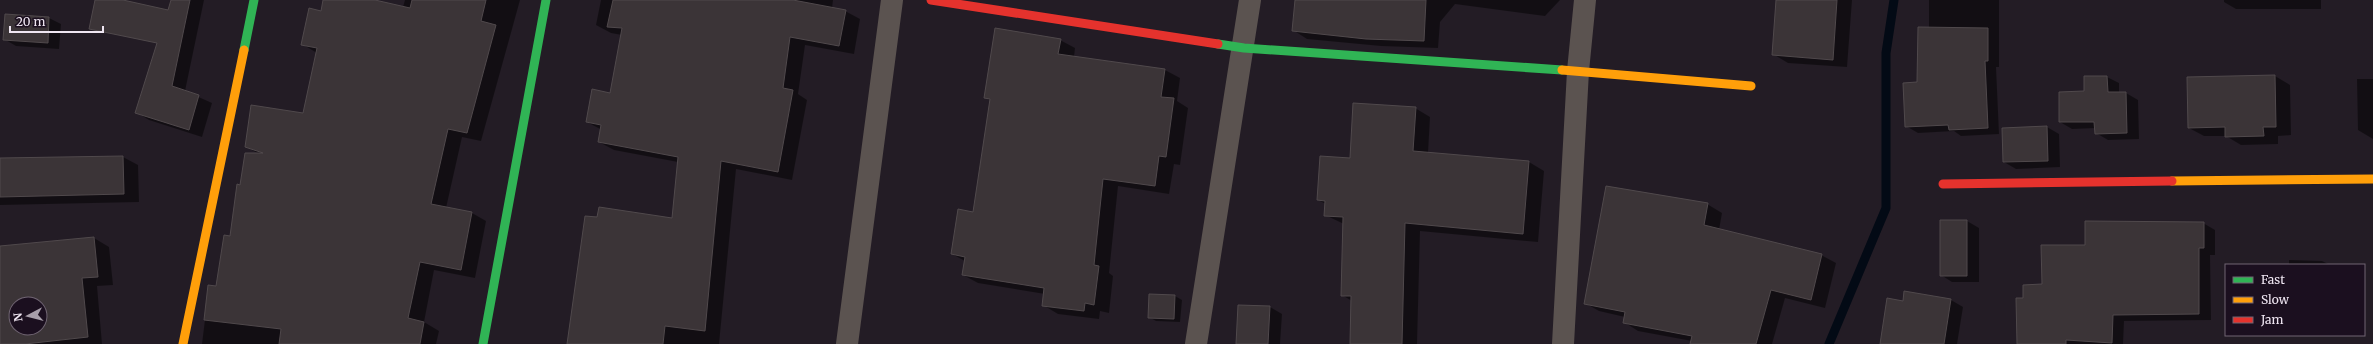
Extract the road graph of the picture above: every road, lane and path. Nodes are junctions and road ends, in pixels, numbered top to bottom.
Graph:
1 (254, 0) edge
2 (546, 0) edge
3 (892, 0) edge
4 (931, 0) edge
5 (1250, 0) edge
6 (1585, 0) edge
7 (1244, 48) junction
8 (1578, 71) junction
9 (1751, 86) dead end
10 (2373, 179) edge
11 (1943, 184) dead end
12 (183, 344) edge
13 (483, 344) edge
14 (847, 344) edge
15 (1196, 344) edge
16 (1562, 344) edge

1 - 12 street
2 - 13 street
3 - 14 street
4 - 7 street
5 - 7 street
6 - 8 street
7 - 8 street
7 - 15 street
8 - 9 street
8 - 16 street
10 - 11 street

